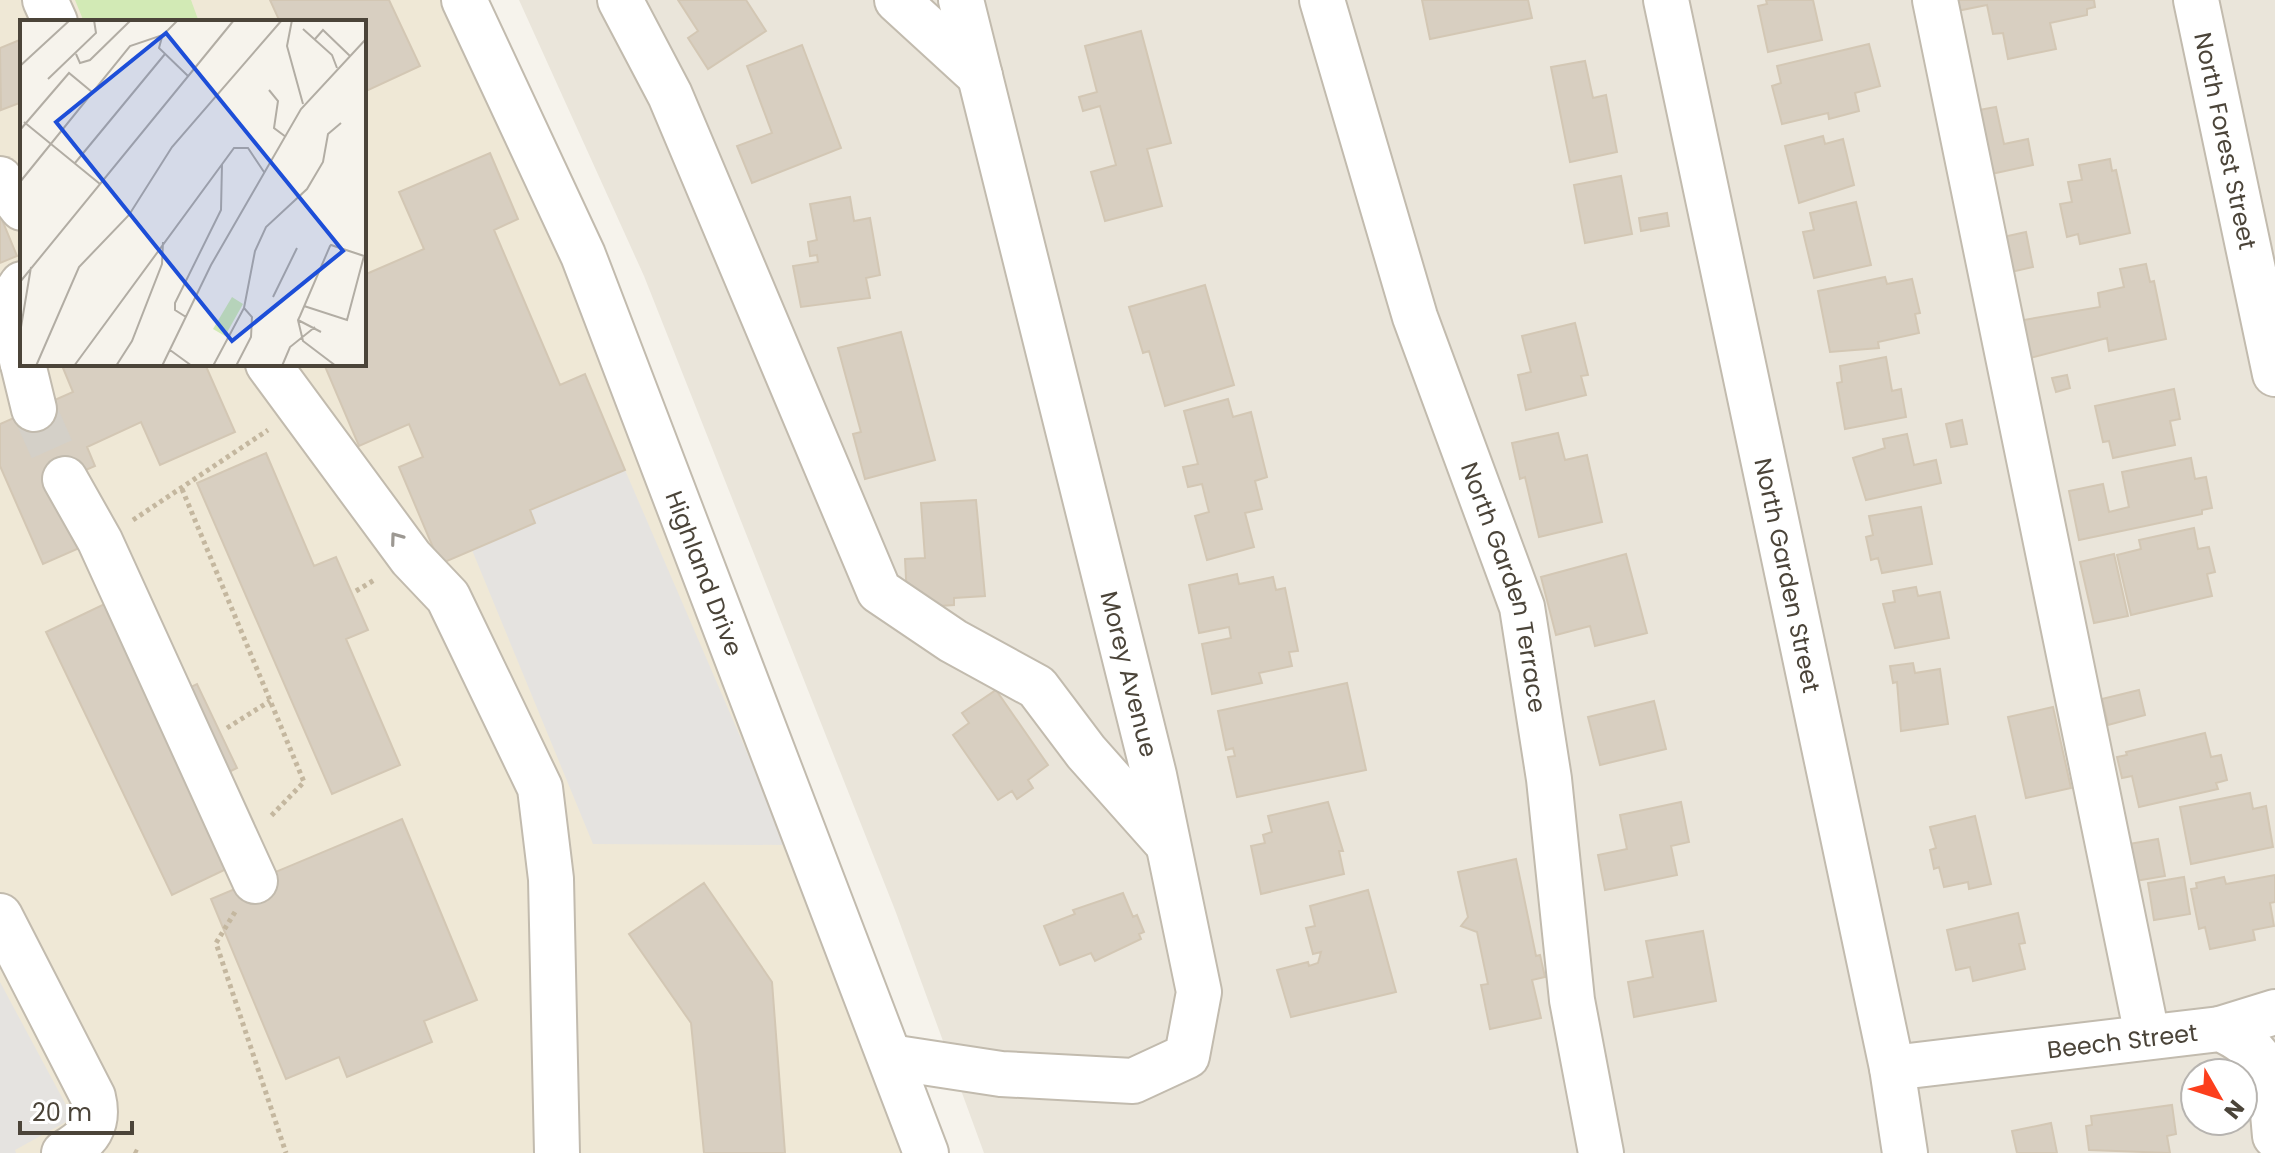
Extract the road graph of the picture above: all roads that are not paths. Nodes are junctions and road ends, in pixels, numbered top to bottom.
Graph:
1 (45, 0) edge
2 (464, 0) edge
3 (620, 0) edge
4 (897, 0) edge
5 (961, 0) edge
6 (1666, 0) edge
7 (1935, 0) edge
8 (2196, 0) edge
9 (1327, 18) edge
10 (54, 20) edge
11 (980, 76) junction
12 (0, 179) edge
13 (20, 205) edge
14 (20, 287) edge
15 (20, 346) edge
16 (23, 366) edge
17 (270, 366) edge
18 (2275, 374) edge
19 (34, 409) tunnel mouth
20 (65, 479) tunnel mouth
21 (1168, 844) junction
22 (248, 864) road end
23 (0, 916) edge
24 (2275, 1012) edge
25 (2220, 1029) junction
26 (2147, 1035) junction
27 (890, 1057) junction
28 (1892, 1068) junction
29 (2275, 1136) edge
30 (64, 1153) edge
31 (557, 1153) edge
32 (926, 1153) edge
33 (1601, 1153) edge
34 (1905, 1153) edge

1 - 10 street
2 - 27 street, Highland Drive
3 - 21 street
4 - 11 street
5 - 11 street, Morey Avenue
6 - 28 street, North Garden Street
7 - 26 street
8 - 18 street, North Forest Street
9 - 33 street, North Garden Terrace
11 - 21 street, Morey Avenue
12 - 13 street
14 - 15 street
16 - 19 street
31 -> 17 street
20 - 22 street
21 - 27 street, Morey Avenue
23 - 30 street
24 - 25 street
25 - 26 street, Beech Street
25 - 29 street, Beech Street
26 - 28 street, Beech Street
27 - 32 street, Highland Drive
28 - 34 street, North Garden Street

